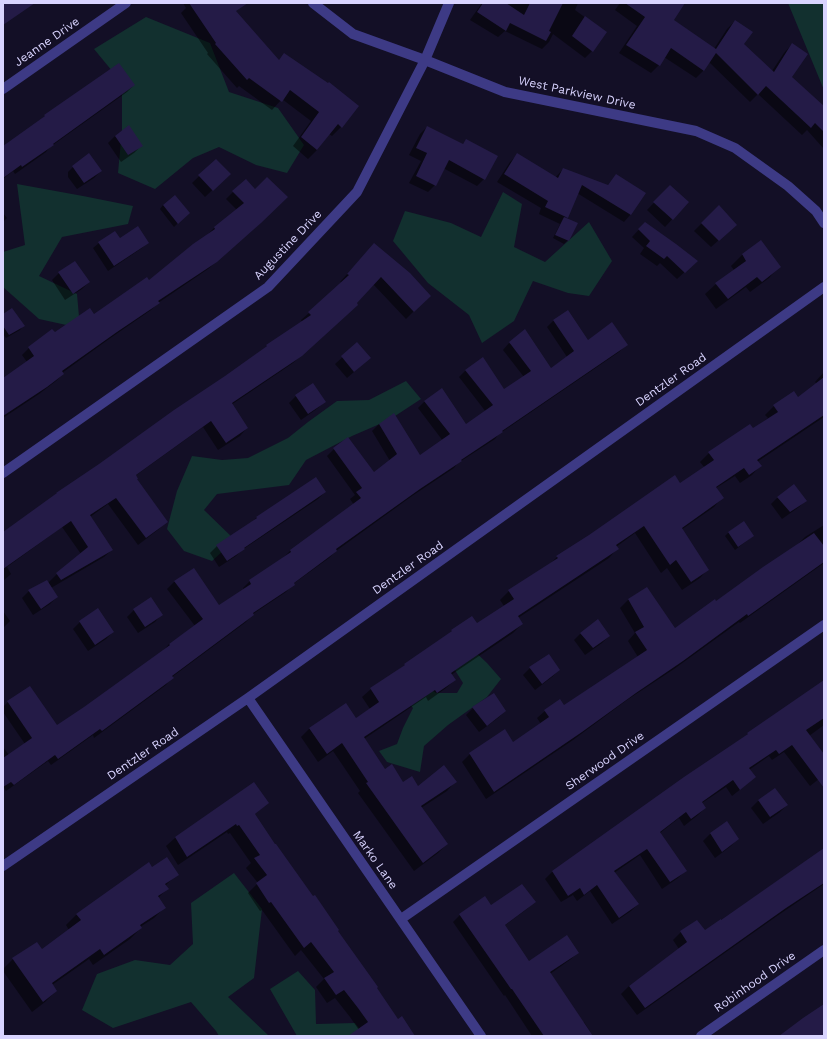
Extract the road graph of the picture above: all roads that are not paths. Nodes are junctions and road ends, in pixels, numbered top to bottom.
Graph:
1 (126, 3) edge
2 (314, 3) edge
3 (449, 3) edge
4 (425, 60) junction
5 (3, 89) edge
6 (824, 223) edge
7 (824, 288) edge
8 (3, 473) edge
9 (824, 625) edge
10 (248, 698) junction
11 (3, 866) edge
12 (401, 919) junction
13 (824, 950) edge
14 (481, 1036) edge
15 (702, 1036) edge

1 - 5 street, Jeanne Drive
2 - 4 street, West Parkview Drive
3 - 4 street, Augustine Drive
4 - 6 street, West Parkview Drive
4 - 8 street, Augustine Drive
7 - 10 street, Dentzler Road
9 - 12 street, Sherwood Drive
10 - 11 street, Dentzler Road
10 - 12 street, Marko Lane
12 - 14 street, Marko Lane
13 - 15 street, Robinhood Drive

